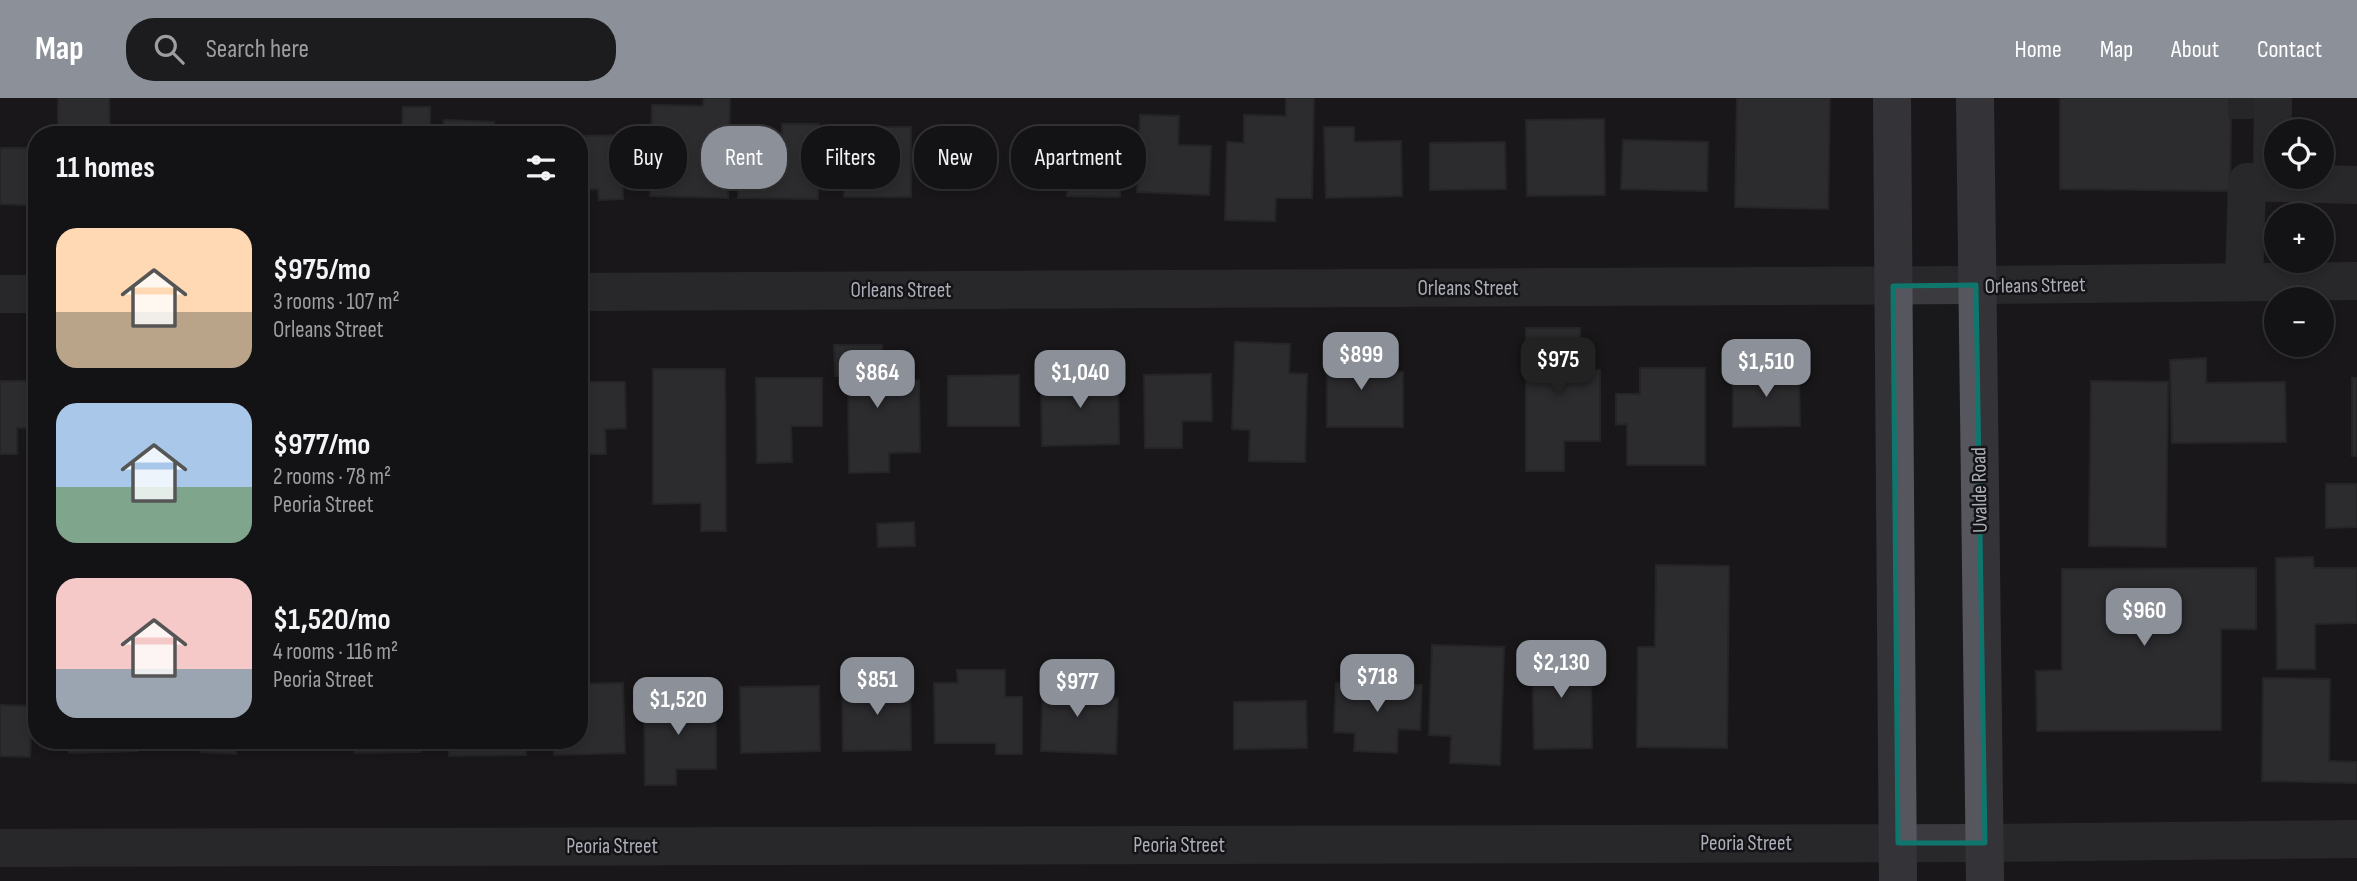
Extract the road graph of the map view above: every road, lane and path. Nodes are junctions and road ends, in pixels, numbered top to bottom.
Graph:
1 (1892, 98) edge
2 (1975, 98) edge
3 (2260, 108) tunnel mouth
4 (2259, 183) junction
5 (2357, 185) edge
6 (2357, 281) edge
7 (2244, 282) junction
8 (1976, 285) junction
9 (1893, 286) junction
10 (588, 292) edge
11 (0, 294) edge
12 (28, 294) edge
13 (2357, 839) edge
14 (1898, 843) junction
15 (1985, 843) junction
16 (0, 848) edge
17 (1898, 881) edge
18 (1985, 881) edge

1 - 9 main road
2 - 8 main road, Uvalde Road
3 - 4 street
4 - 5 street
4 - 7 street
6 - 7 street, Orleans Street
7 - 8 street, Orleans Street
8 - 9 street, Orleans Street
8 - 15 main road, Uvalde Road
9 - 10 street, Orleans Street
9 - 14 main road
11 - 12 street
13 - 15 street, Peoria Street
14 - 15 street, Peoria Street
14 - 16 street, Peoria Street
14 - 17 main road
15 - 18 main road, Uvalde Road

